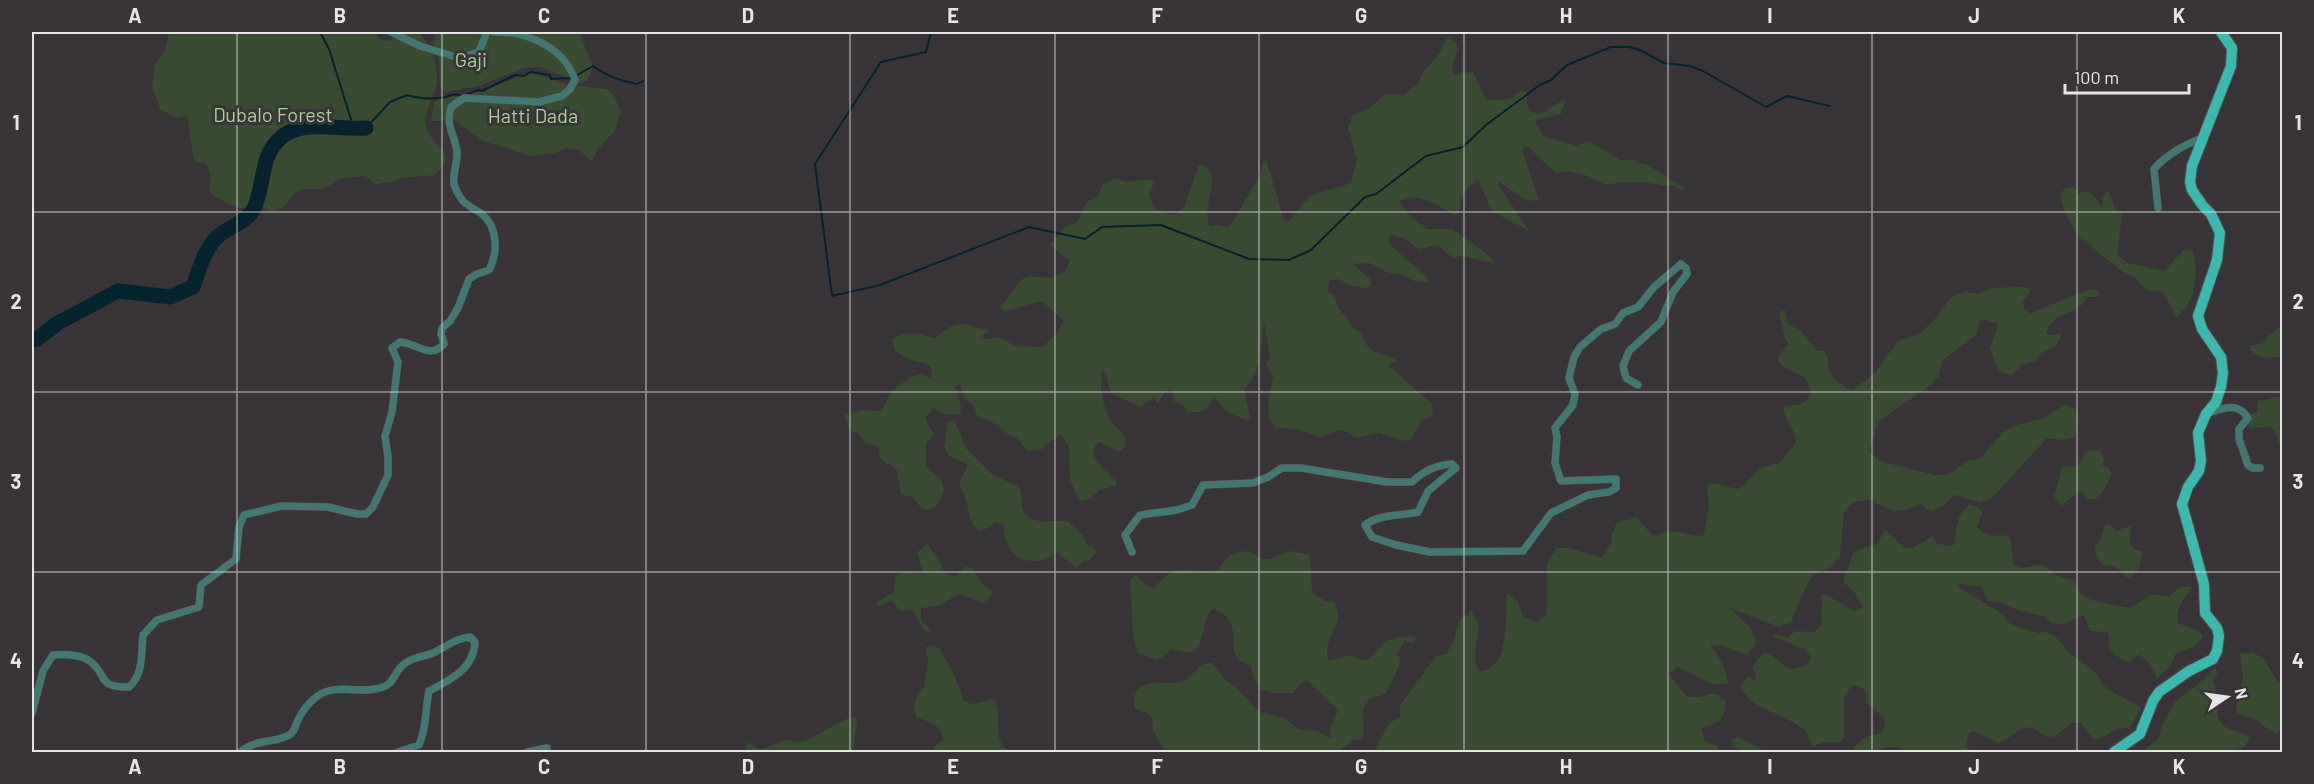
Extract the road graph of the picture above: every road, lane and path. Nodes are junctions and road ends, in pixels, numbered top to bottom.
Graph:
1 (391, 32) edge
2 (487, 32) edge
3 (494, 32) edge
4 (2221, 32) edge
5 (2205, 137) junction
6 (2158, 208) dead end
7 (1638, 385) dead end
8 (2206, 414) junction
9 (2260, 468) dead end
10 (1132, 552) dead end
11 (32, 713) edge
12 (547, 748) dead end
13 (240, 753) edge
14 (398, 753) edge
15 (527, 753) edge
16 (2114, 753) edge

1 - 2 street
3 - 11 street
4 - 5 main road
5 - 6 street
5 - 8 main road
7 - 10 street
8 - 9 street
8 - 16 main road
12 - 15 street
13 - 14 street

